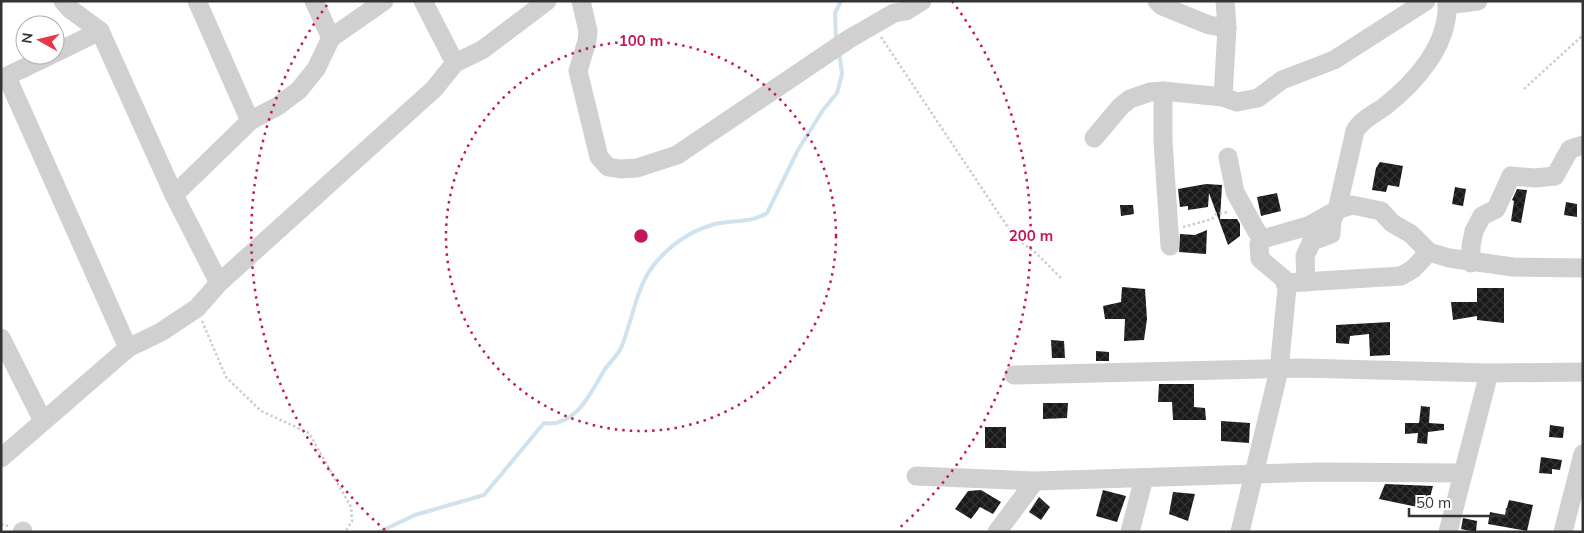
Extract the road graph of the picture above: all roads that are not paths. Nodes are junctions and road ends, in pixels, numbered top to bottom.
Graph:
1 (63, 1) edge
2 (197, 1) edge
3 (314, 1) edge
4 (384, 1) edge
5 (423, 1) edge
6 (581, 1) edge
7 (922, 1) edge
8 (1157, 1) edge
9 (1225, 1) edge
10 (1426, 1) edge
11 (1478, 1) edge
12 (543, 3) edge
13 (1447, 3) edge
14 (1227, 28) junction
15 (100, 31) junction
16 (331, 38) junction
17 (65, 48) edge
18 (455, 63) junction
19 (31, 65) edge
20 (4, 78) edge
21 (1163, 91) junction
22 (1223, 97) junction
23 (250, 120) junction
24 (1094, 138) dead end
25 (1583, 145) edge
26 (1228, 157) dead end
27 (174, 195) junction
28 (1337, 210) junction
29 (1313, 232) junction
30 (1170, 238) road end
31 (1263, 239) junction
32 (1429, 252) junction
33 (1471, 263) junction
34 (1583, 268) edge
35 (1306, 282) junction
36 (219, 283) junction
37 (1286, 283) junction
38 (1, 338) edge
39 (128, 348) junction
40 (1279, 370) junction
41 (1583, 372) edge
42 (1489, 373) junction
43 (1014, 376) dead end
44 (43, 421) junction
45 (1583, 454) edge
46 (1, 458) edge
47 (1581, 472) edge
48 (1253, 473) junction
49 (1462, 473) junction
50 (916, 476) dead end
51 (1144, 478) junction
52 (1035, 480) junction
53 (998, 532) edge
54 (1130, 532) edge
55 (1240, 532) edge
56 (1448, 532) edge
57 (1563, 532) edge

1 - 15 street
2 - 23 street
3 - 16 street
4 - 16 street
5 - 18 street
6 - 7 street
8 - 14 street
9 - 14 street
10 - 22 street
11 - 13 street
12 - 18 street
13 - 28 street
14 - 22 street
15 - 17 street
15 - 27 street
16 - 23 street
18 - 36 street
19 - 20 street
20 - 39 street
21 - 22 street
21 - 24 street
21 - 30 street
23 - 27 street
25 - 33 street
26 - 31 street
27 - 36 street
28 - 29 street
28 - 32 street
29 - 31 street
29 - 35 street
31 - 37 street
32 - 33 street
32 - 35 street
33 - 34 street
35 - 37 street
36 - 39 street
37 - 40 street
38 - 44 street
39 - 44 street
40 - 42 street
40 - 43 street
40 - 48 street
41 - 42 street
42 - 49 street
44 - 46 street
45 - 47 street
47 - 57 street
48 - 49 street
48 - 51 street
48 - 55 street
49 - 56 street
50 - 52 street
51 - 52 street
51 - 54 street
52 - 53 street

